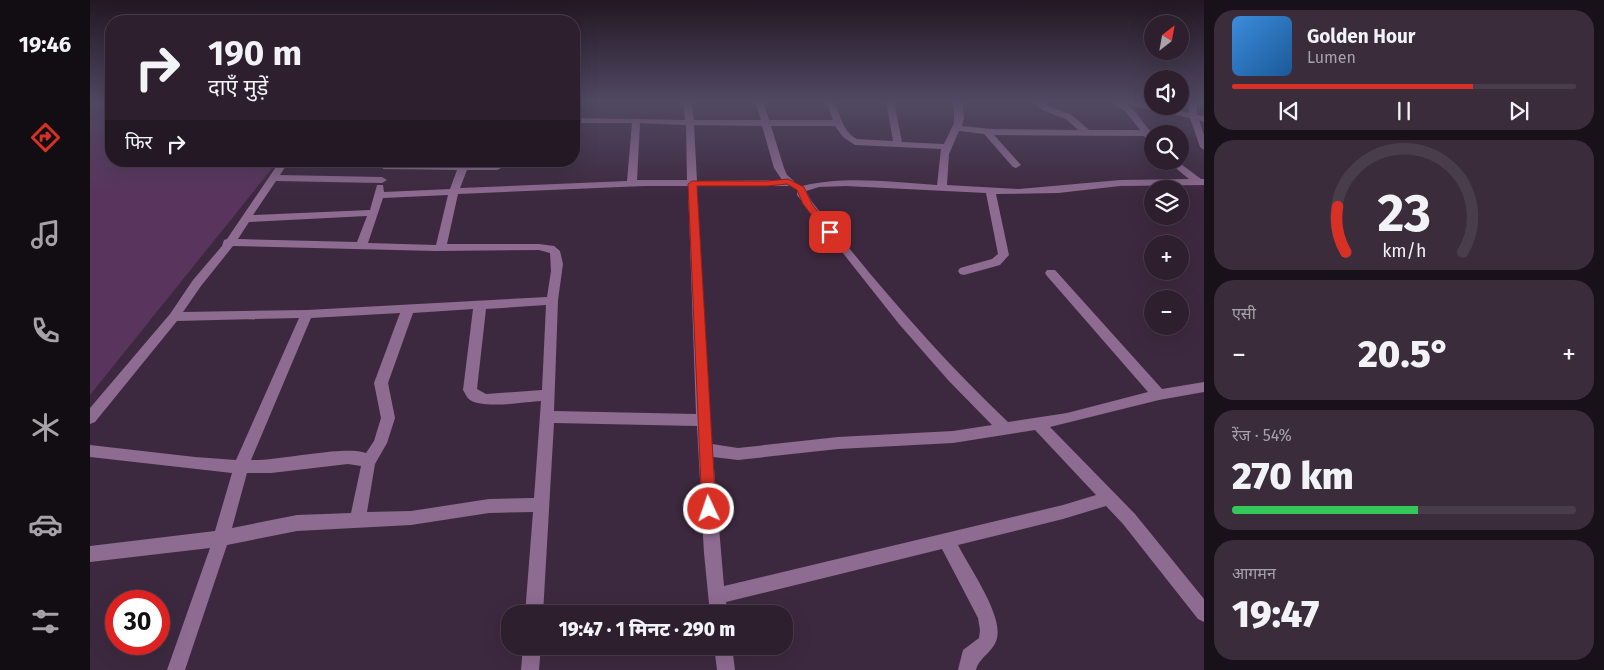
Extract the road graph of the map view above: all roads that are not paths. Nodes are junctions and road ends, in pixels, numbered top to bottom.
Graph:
1 (635, 132) edge
2 (690, 132) edge
3 (768, 132) edge
4 (844, 132) edge
5 (896, 132) edge
6 (956, 132) edge
7 (987, 132) edge
8 (1091, 132) edge
9 (1199, 132) edge
10 (1144, 136) edge
11 (898, 145) junction
12 (947, 147) junction
13 (1204, 147) edge
14 (1016, 165) dead end
15 (280, 167) edge
16 (386, 167) edge
17 (464, 167) edge
18 (1183, 170) edge
19 (274, 178) junction
20 (382, 180) junction
21 (788, 182) junction
22 (1200, 182) edge
23 (632, 184) junction
24 (692, 184) junction
25 (942, 188) junction
26 (801, 189) junction
27 (454, 192) junction
28 (991, 192) junction
29 (378, 195) junction
30 (374, 213) junction
31 (244, 219) junction
32 (228, 242) junction
33 (360, 246) junction
34 (441, 248) junction
35 (964, 271) dead end
36 (1052, 273) dead end
37 (552, 301) junction
38 (480, 305) junction
39 (408, 308) junction
40 (306, 314) junction
41 (174, 317) junction
42 (1204, 387) edge
43 (549, 395) junction
44 (1159, 395) junction
45 (548, 417) junction
46 (90, 418) edge
47 (704, 420) junction
48 (1038, 424) junction
49 (1006, 430) junction
50 (706, 450) junction
51 (90, 451) edge
52 (368, 463) junction
53 (241, 467) junction
54 (1109, 498) junction
55 (540, 504) junction
56 (358, 520) junction
57 (221, 538) junction
58 (946, 540) junction
59 (90, 554) edge
60 (717, 596) junction
61 (534, 605) edge
62 (718, 605) edge
63 (1204, 613) edge
64 (531, 655) edge
65 (724, 655) edge
66 (176, 670) edge
67 (530, 670) edge
68 (726, 670) edge
69 (967, 670) edge

1 - 23 street
2 - 24 street
3 - 21 street
4 - 11 street
5 - 11 street
6 - 12 street
7 - 14 street
8 - 10 street
9 - 13 street
11 - 12 street
12 - 25 street
15 - 19 street
16 - 20 street
17 - 27 street
18 - 22 street
19 - 20 street
19 - 31 street
20 - 29 street
21 - 24 street
21 - 26 street
22 - 28 street
23 - 24 street
23 - 27 street
24 - 47 street
25 - 26 street
25 - 28 street
26 - 49 street
27 - 29 street
27 - 34 street
28 - 35 street
29 - 30 street
30 - 31 street
30 - 33 street
31 - 32 street
32 - 33 street
32 - 41 street
33 - 34 street
34 - 37 street
36 - 44 street
37 - 38 street
37 - 43 street
38 - 39 street
38 - 43 street
39 - 40 street
39 - 52 street
40 - 41 street
40 - 53 street
41 - 46 street
42 - 44 street
43 - 45 street
44 - 48 street
45 - 47 street
45 - 55 street
47 - 50 street
48 - 49 street
48 - 54 street
49 - 50 street
50 - 60 street
51 - 53 street
52 - 53 street
52 - 56 street
53 - 57 street
54 - 58 street
54 - 63 street
55 - 56 street
55 - 61 street
56 - 57 street
57 - 59 street
57 - 66 street
58 - 60 street
58 - 69 street
60 - 62 street
64 - 67 street
65 - 68 street

